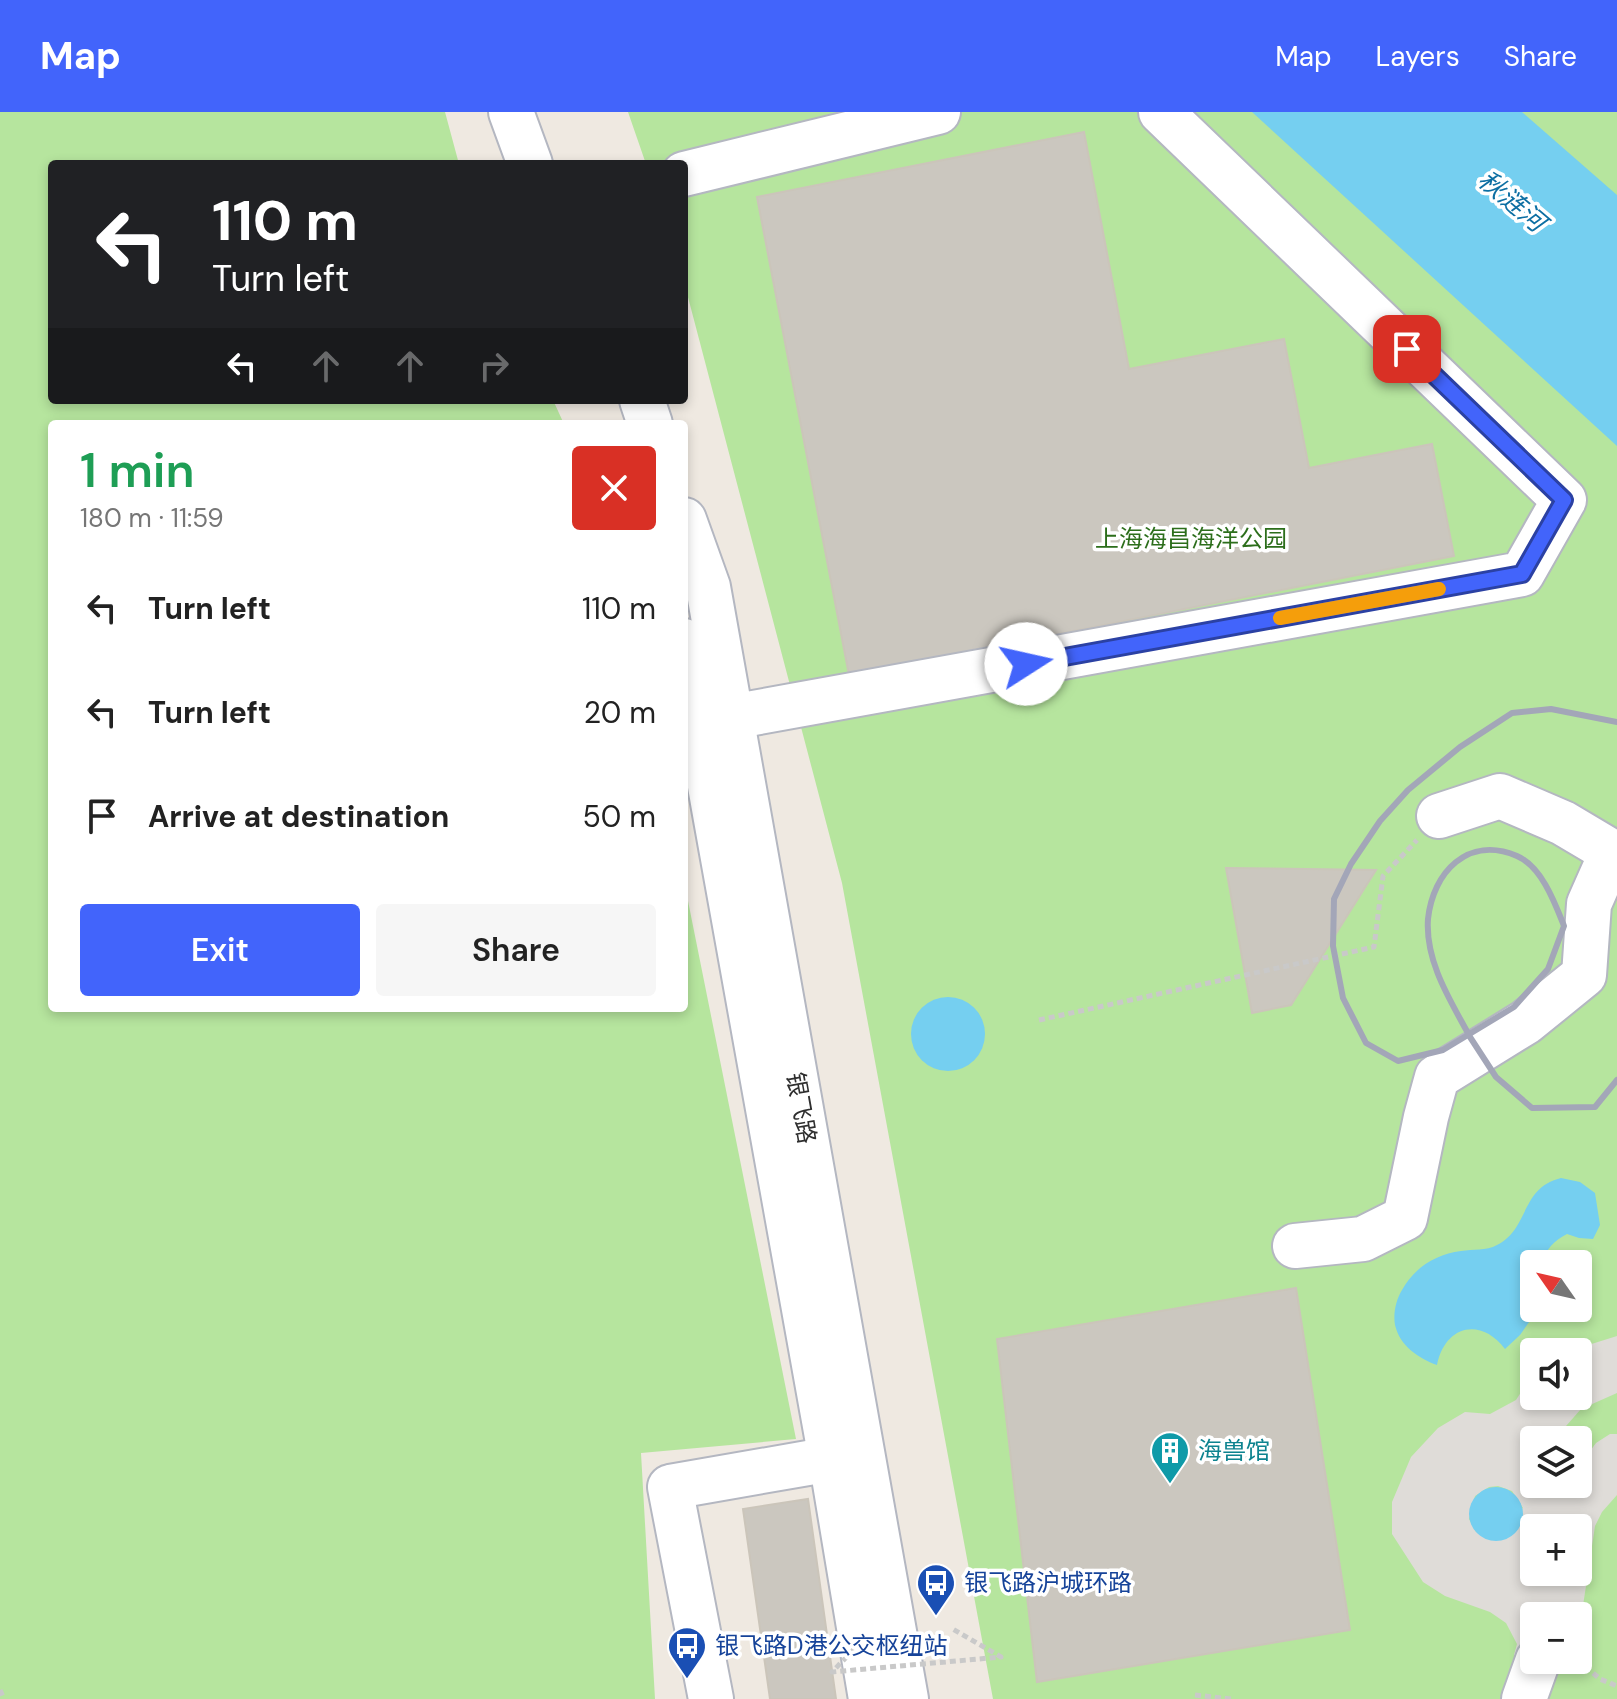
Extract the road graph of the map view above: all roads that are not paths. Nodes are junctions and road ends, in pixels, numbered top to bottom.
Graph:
1 (511, 112) edge
2 (540, 112) edge
3 (938, 112) edge
4 (1161, 112) edge
5 (529, 160) edge
6 (557, 160) edge
7 (688, 173) edge
8 (688, 531) edge
9 (688, 663) edge
10 (731, 717) junction
11 (1439, 816) road end
12 (1615, 851) edge
13 (1295, 1246) dead end
14 (831, 1459) junction
15 (1533, 1674) edge
16 (711, 1699) edge
17 (871, 1699) edge
18 (906, 1699) edge
19 (1524, 1699) edge

1 - 5 street
2 - 6 street
3 - 7 street
4 - 10 street
8 - 10 street, 银飞路
9 - 14 street
10 - 18 street, 银飞路
11 - 12 street
12 - 13 street
14 - 16 street
14 - 17 street
15 - 19 street

